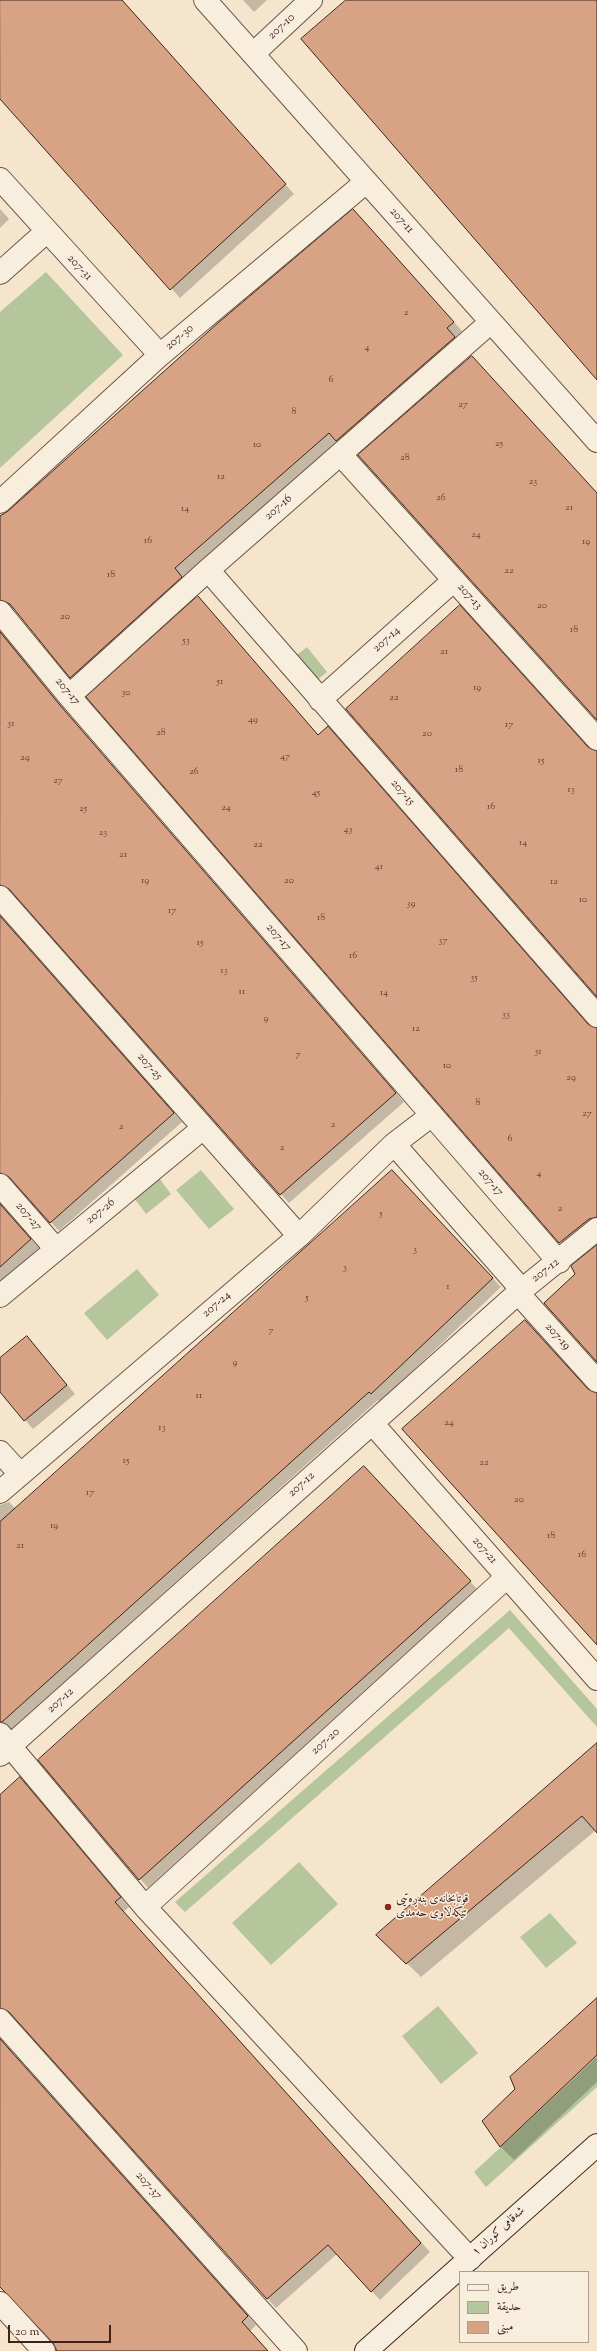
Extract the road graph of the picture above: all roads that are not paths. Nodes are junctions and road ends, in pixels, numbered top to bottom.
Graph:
1 (205, 0) edge
2 (311, 0) edge
3 (253, 54) junction
4 (0, 179) edge
5 (366, 182) junction
6 (46, 232) junction
7 (0, 273) edge
8 (491, 322) junction
9 (160, 355) junction
10 (597, 441) edge
11 (341, 455) junction
12 (0, 502) edge
13 (208, 570) junction
14 (454, 580) junction
15 (0, 612) edge
16 (69, 696) junction
17 (320, 700) junction
18 (597, 739) edge
19 (0, 897) edge
20 (597, 1016) edge
21 (432, 1116) junction
22 (202, 1129) junction
23 (394, 1144) junction
24 (0, 1185) edge
25 (597, 1229) edge
26 (299, 1236) junction
27 (56, 1249) junction
28 (559, 1262) junction
29 (520, 1292) junction
30 (0, 1296) edge
31 (597, 1381) edge
32 (372, 1423) junction
33 (0, 1452) edge
34 (20, 1474) junction
35 (0, 1492) edge
36 (507, 1577) junction
37 (597, 1679) edge
38 (4, 1745) edge
39 (145, 1908) junction
40 (0, 2020) edge
41 (597, 2145) edge
42 (470, 2259) junction
43 (0, 2303) edge
44 (44, 2351) edge
45 (296, 2351) edge
46 (366, 2351) edge

1 - 3 street, 207-11
2 - 3 street, 207-10
3 - 5 street, 207-11
4 - 6 street, 207-31
5 - 8 street, 207-11
5 - 9 street, 207-30
6 - 7 street
6 - 9 street, 207-31
8 - 10 street, 207-11
8 - 11 street, 207-16
9 - 12 street, 207-30
11 - 13 street, 207-16
11 - 14 street, 207-13
13 - 16 street, 207-16
13 - 17 street, 207-15
14 - 17 street, 207-14
14 - 18 street, 207-13
15 - 16 street, 207-17
16 - 21 street, 207-17
17 - 20 street, 207-15
19 - 22 street, 207-25
21 - 23 street, 207-24
21 - 28 street, 207-17
22 - 26 street, 207-25
22 - 27 street, 207-26
23 - 26 street, 207-24
23 - 29 street
24 - 27 street, 207-27
25 - 28 street, 207-12
26 - 34 street, 207-24
27 - 30 street, 207-26
28 - 29 street, 207-12
29 - 31 street, 207-19
29 - 32 street, 207-12
32 - 36 street, 207-21
32 - 38 street, 207-12
33 - 34 street
34 - 35 street, 207-24
36 - 37 street, 207-21
36 - 39 street, 207-20
38 - 39 street
39 - 42 street
40 - 45 street, 207-37
41 - 42 street, شەقامی کوران ١
42 - 46 street, شەقامی کوران ١
43 - 44 street

